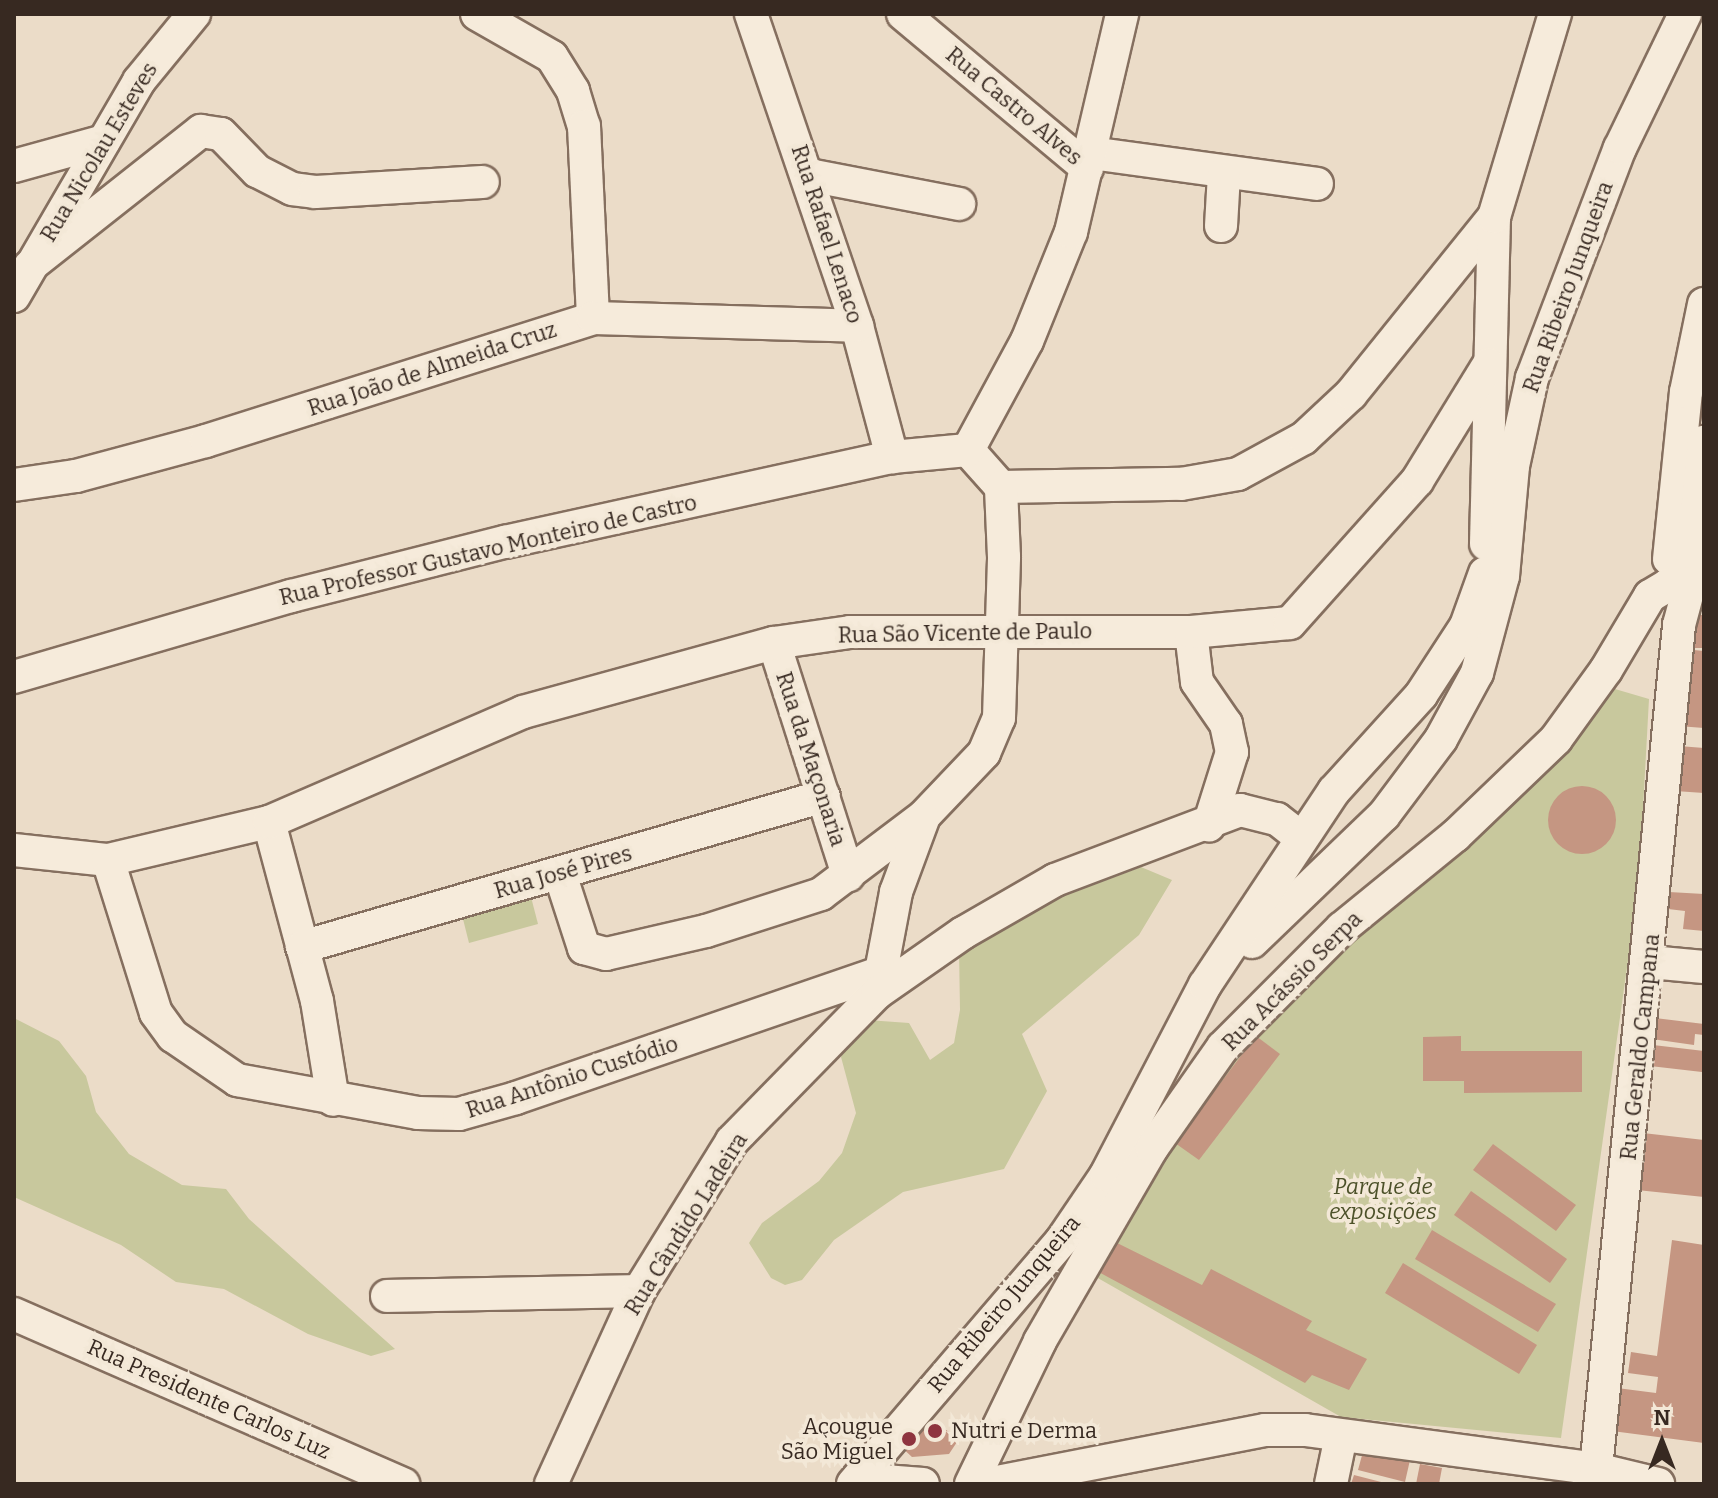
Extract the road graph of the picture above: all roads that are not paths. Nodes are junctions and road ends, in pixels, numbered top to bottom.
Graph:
1 (194, 14) edge
2 (477, 14) edge
3 (751, 14) edge
4 (903, 14) edge
5 (1122, 14) edge
6 (1555, 14) edge
7 (1685, 14) edge
8 (104, 141) junction
9 (1089, 161) junction
10 (14, 166) edge
11 (1224, 174) junction
12 (809, 175) junction
13 (483, 182) dead end
14 (1317, 184) dead end
15 (959, 204) dead end
16 (1494, 217) junction
17 (1221, 226) dead end
18 (30, 266) junction
19 (14, 296) edge
20 (1704, 304) edge
21 (593, 318) junction
22 (857, 326) junction
23 (1489, 364) junction
24 (1704, 442) edge
25 (968, 450) junction
26 (892, 457) junction
27 (14, 485) edge
28 (1001, 487) junction
29 (1494, 575) junction
30 (1679, 584) junction
31 (1000, 632) junction
32 (1191, 632) junction
33 (774, 643) junction
34 (21, 681) edge
35 (824, 796) junction
36 (924, 816) junction
37 (269, 822) junction
38 (1209, 825) junction
39 (1301, 838) junction
40 (14, 850) edge
41 (108, 860) junction
42 (560, 874) junction
43 (848, 875) junction
44 (302, 947) junction
45 (1650, 962) junction
46 (1704, 967) edge
47 (878, 983) junction
48 (1205, 985) junction
49 (333, 1100) junction
50 (639, 1291) junction
51 (387, 1296) dead end
52 (14, 1314) edge
53 (1341, 1436) junction
54 (1596, 1469) junction
55 (856, 1482) edge
56 (403, 1484) edge
57 (551, 1484) edge
58 (923, 1484) edge
59 (971, 1484) edge
60 (987, 1484) edge
61 (1331, 1484) edge
62 (1658, 1484) edge

1 - 8 street, Rua Nicolau Esteves
2 - 21 street
3 - 12 street, Rua Rafael Lenaco
4 - 9 street, Rua Castro Alves
5 - 9 street
6 - 16 street
7 - 29 street, Rua Ribeiro Junqueira
8 - 10 street
8 - 18 street, Rua Nicolau Esteves
9 - 11 street, Rua Castro Alves
9 - 25 street
11 - 14 street, Rua Castro Alves
11 - 17 street
12 - 15 street
12 - 22 street, Rua Rafael Lenaco
13 - 18 street
16 - 23 street
16 - 28 street
18 - 19 street, Rua Nicolau Esteves
20 - 30 street
21 - 22 street, Rua João de Almeida Cruz
21 - 27 street, Rua João de Almeida Cruz
22 - 26 street, Rua Rafael Lenaco
23 - 29 street
23 - 32 street, Rua São Vicente de Paulo
24 - 30 street
25 - 26 street, Rua Professor Gustavo Monteiro de Castro
25 - 28 street
26 - 34 street, Rua Professor Gustavo Monteiro de Castro
28 - 31 street
29 - 39 street
29 - 48 street
30 - 45 street, Rua Geraldo Campana
30 - 59 street, Rua Acássio Serpa
31 - 32 street, Rua São Vicente de Paulo
31 - 33 street, Rua São Vicente de Paulo
31 - 36 street
32 - 38 street
33 - 35 street, Rua da Maçonaria
33 - 37 street, Rua São Vicente de Paulo
35 - 42 street, Rua José Pires
35 - 43 street, Rua da Maçonaria
36 - 43 street
36 - 47 street
37 - 41 street, Rua São Vicente de Paulo
37 - 44 street
38 - 39 street
38 - 47 street
39 - 48 street
40 - 41 street, Rua São Vicente de Paulo
41 - 49 street, Rua Antônio Custódio
42 - 43 street
42 - 44 street, Rua José Pires
44 - 49 street
45 - 46 street
45 - 54 street, Rua Geraldo Campana
47 - 49 street, Rua Antônio Custódio
47 - 50 street, Rua Cândido Ladeira
48 - 55 street, Rua Ribeiro Junqueira
50 - 51 street
50 - 57 street, Rua Cândido Ladeira
52 - 56 street, Rua Presidente Carlos Luz
53 - 54 street
53 - 60 street
53 - 61 street
54 - 62 street
55 - 58 street

